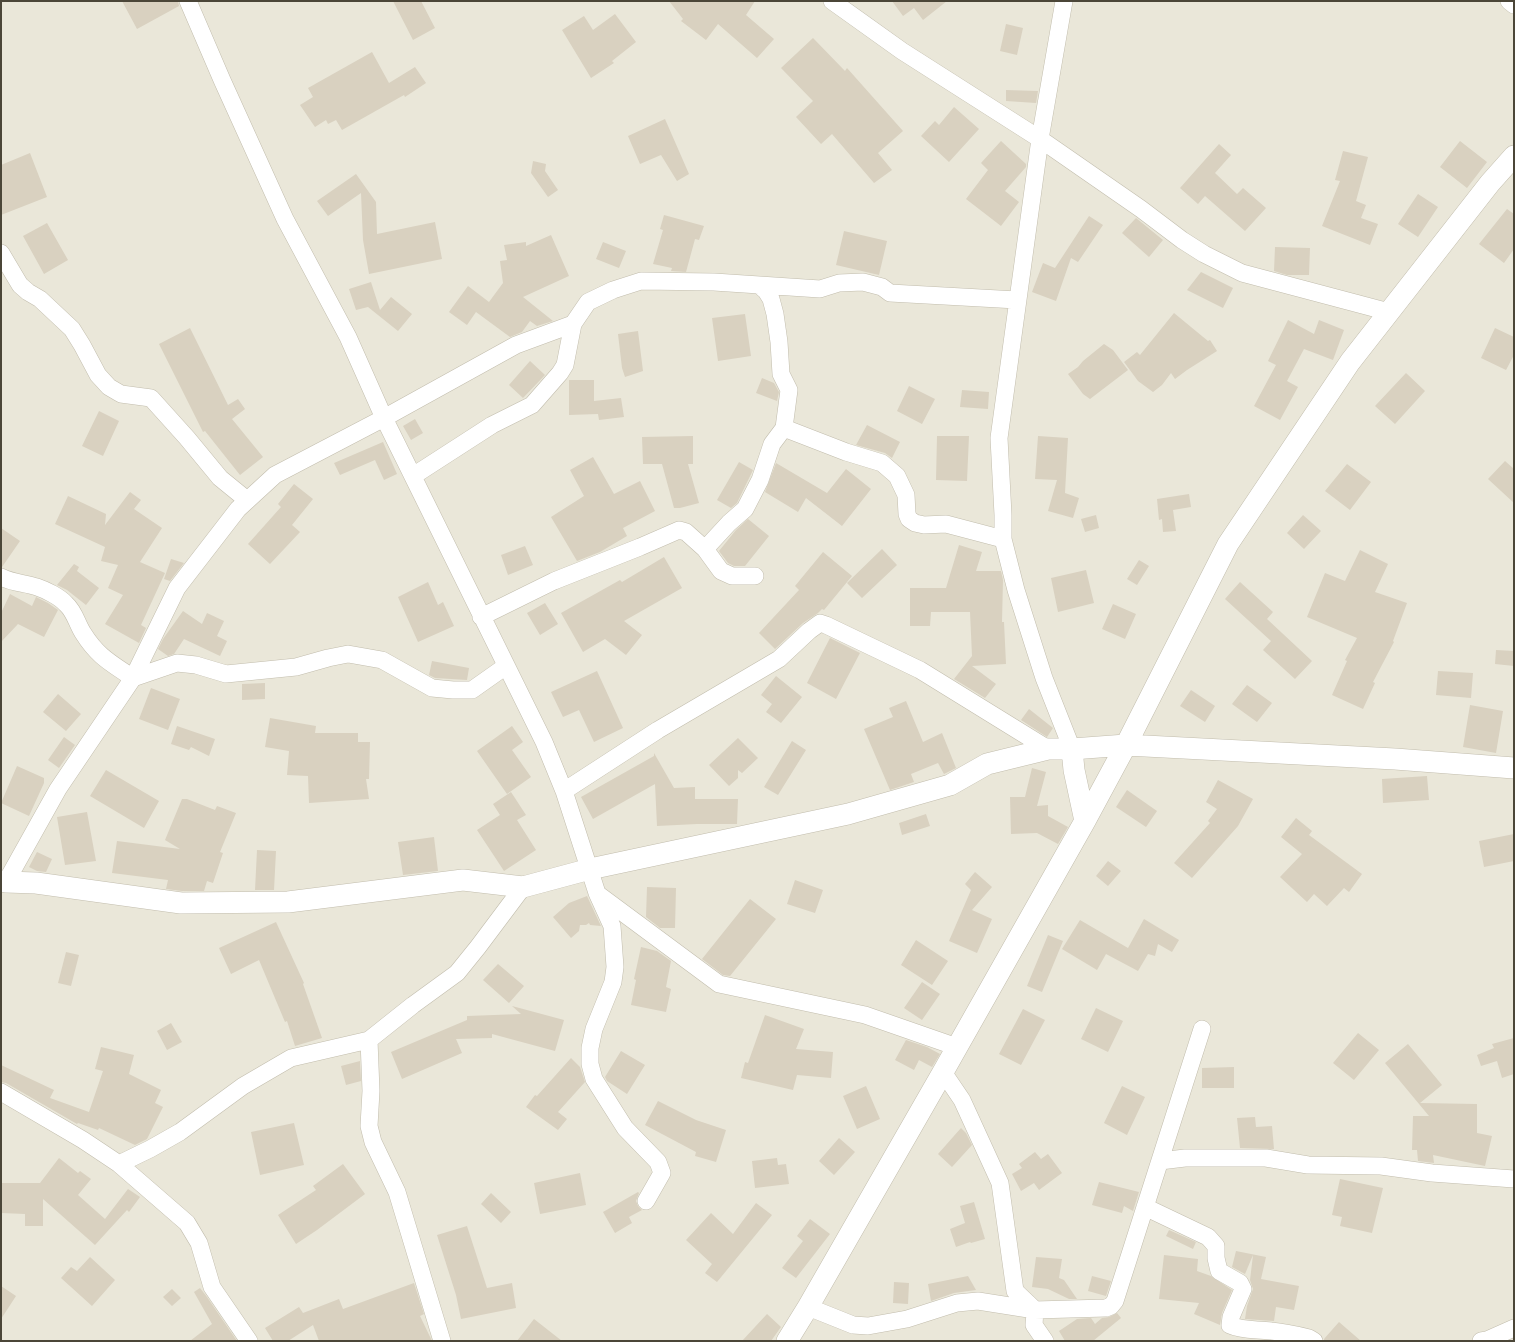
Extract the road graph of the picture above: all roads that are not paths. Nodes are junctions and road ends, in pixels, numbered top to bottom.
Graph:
1 (188, 1) edge
2 (832, 1) edge
3 (1064, 1) edge
4 (1509, 1) edge
5 (1514, 5) edge
6 (1040, 139) junction
7 (1514, 156) edge
8 (1, 253) edge
9 (759, 285) junction
10 (1018, 300) junction
11 (1389, 312) junction
12 (573, 324) junction
13 (384, 418) junction
14 (784, 428) junction
15 (413, 476) junction
16 (247, 500) junction
17 (1003, 539) junction
18 (705, 549) junction
19 (755, 576) dead end
20 (1, 577) edge
21 (481, 617) junction
22 (506, 666) junction
23 (133, 678) junction
24 (1126, 745) junction
25 (1048, 749) junction
26 (1072, 749) junction
27 (1514, 768) edge
28 (564, 791) junction
29 (1085, 821) junction
30 (590, 869) junction
31 (3, 882) edge
32 (523, 887) junction
33 (597, 893) junction
34 (1202, 1029) dead end
35 (369, 1040) junction
36 (957, 1047) junction
37 (943, 1072) junction
38 (1, 1092) edge
39 (1160, 1160) junction
40 (119, 1164) junction
41 (1514, 1179) edge
42 (646, 1201) dead end
43 (1145, 1207) junction
44 (808, 1307) junction
45 (1034, 1318) junction
46 (1514, 1328) edge
47 (249, 1341) edge
48 (442, 1341) edge
49 (787, 1341) edge
50 (1028, 1341) edge
51 (1045, 1341) edge
52 (1314, 1341) edge
53 (1481, 1341) edge

1 - 13 street
2 - 6 street
3 - 6 street
4 - 5 street
6 - 10 street
6 - 11 street
7 - 11 street
8 - 16 street
9 - 10 street
9 - 12 street
9 - 14 street
10 - 17 street
11 - 24 street
12 - 13 street
12 - 15 street
13 - 15 street
13 - 16 street
14 - 17 street
14 - 18 street
15 - 21 street
16 - 23 street
17 - 26 street
18 - 19 street
18 - 21 street
20 - 23 street
21 - 22 street
22 - 23 street
22 - 28 street
23 - 31 street
24 - 26 street
24 - 27 street
24 - 29 street
25 - 26 street
25 - 28 street
25 - 30 street
26 - 29 street
28 - 30 street
29 - 36 street
30 - 32 street
30 - 33 street
31 - 32 street
32 - 35 street
33 - 36 street
33 - 42 street
34 - 39 street
35 - 40 street
35 - 48 street
36 - 37 street
37 - 44 street
37 - 45 street
38 - 40 street
39 - 41 street
39 - 43 street
40 - 47 street
43 - 45 street
43 - 52 street
44 - 45 street
44 - 49 street
45 - 50 street
45 - 51 street
46 - 53 street

